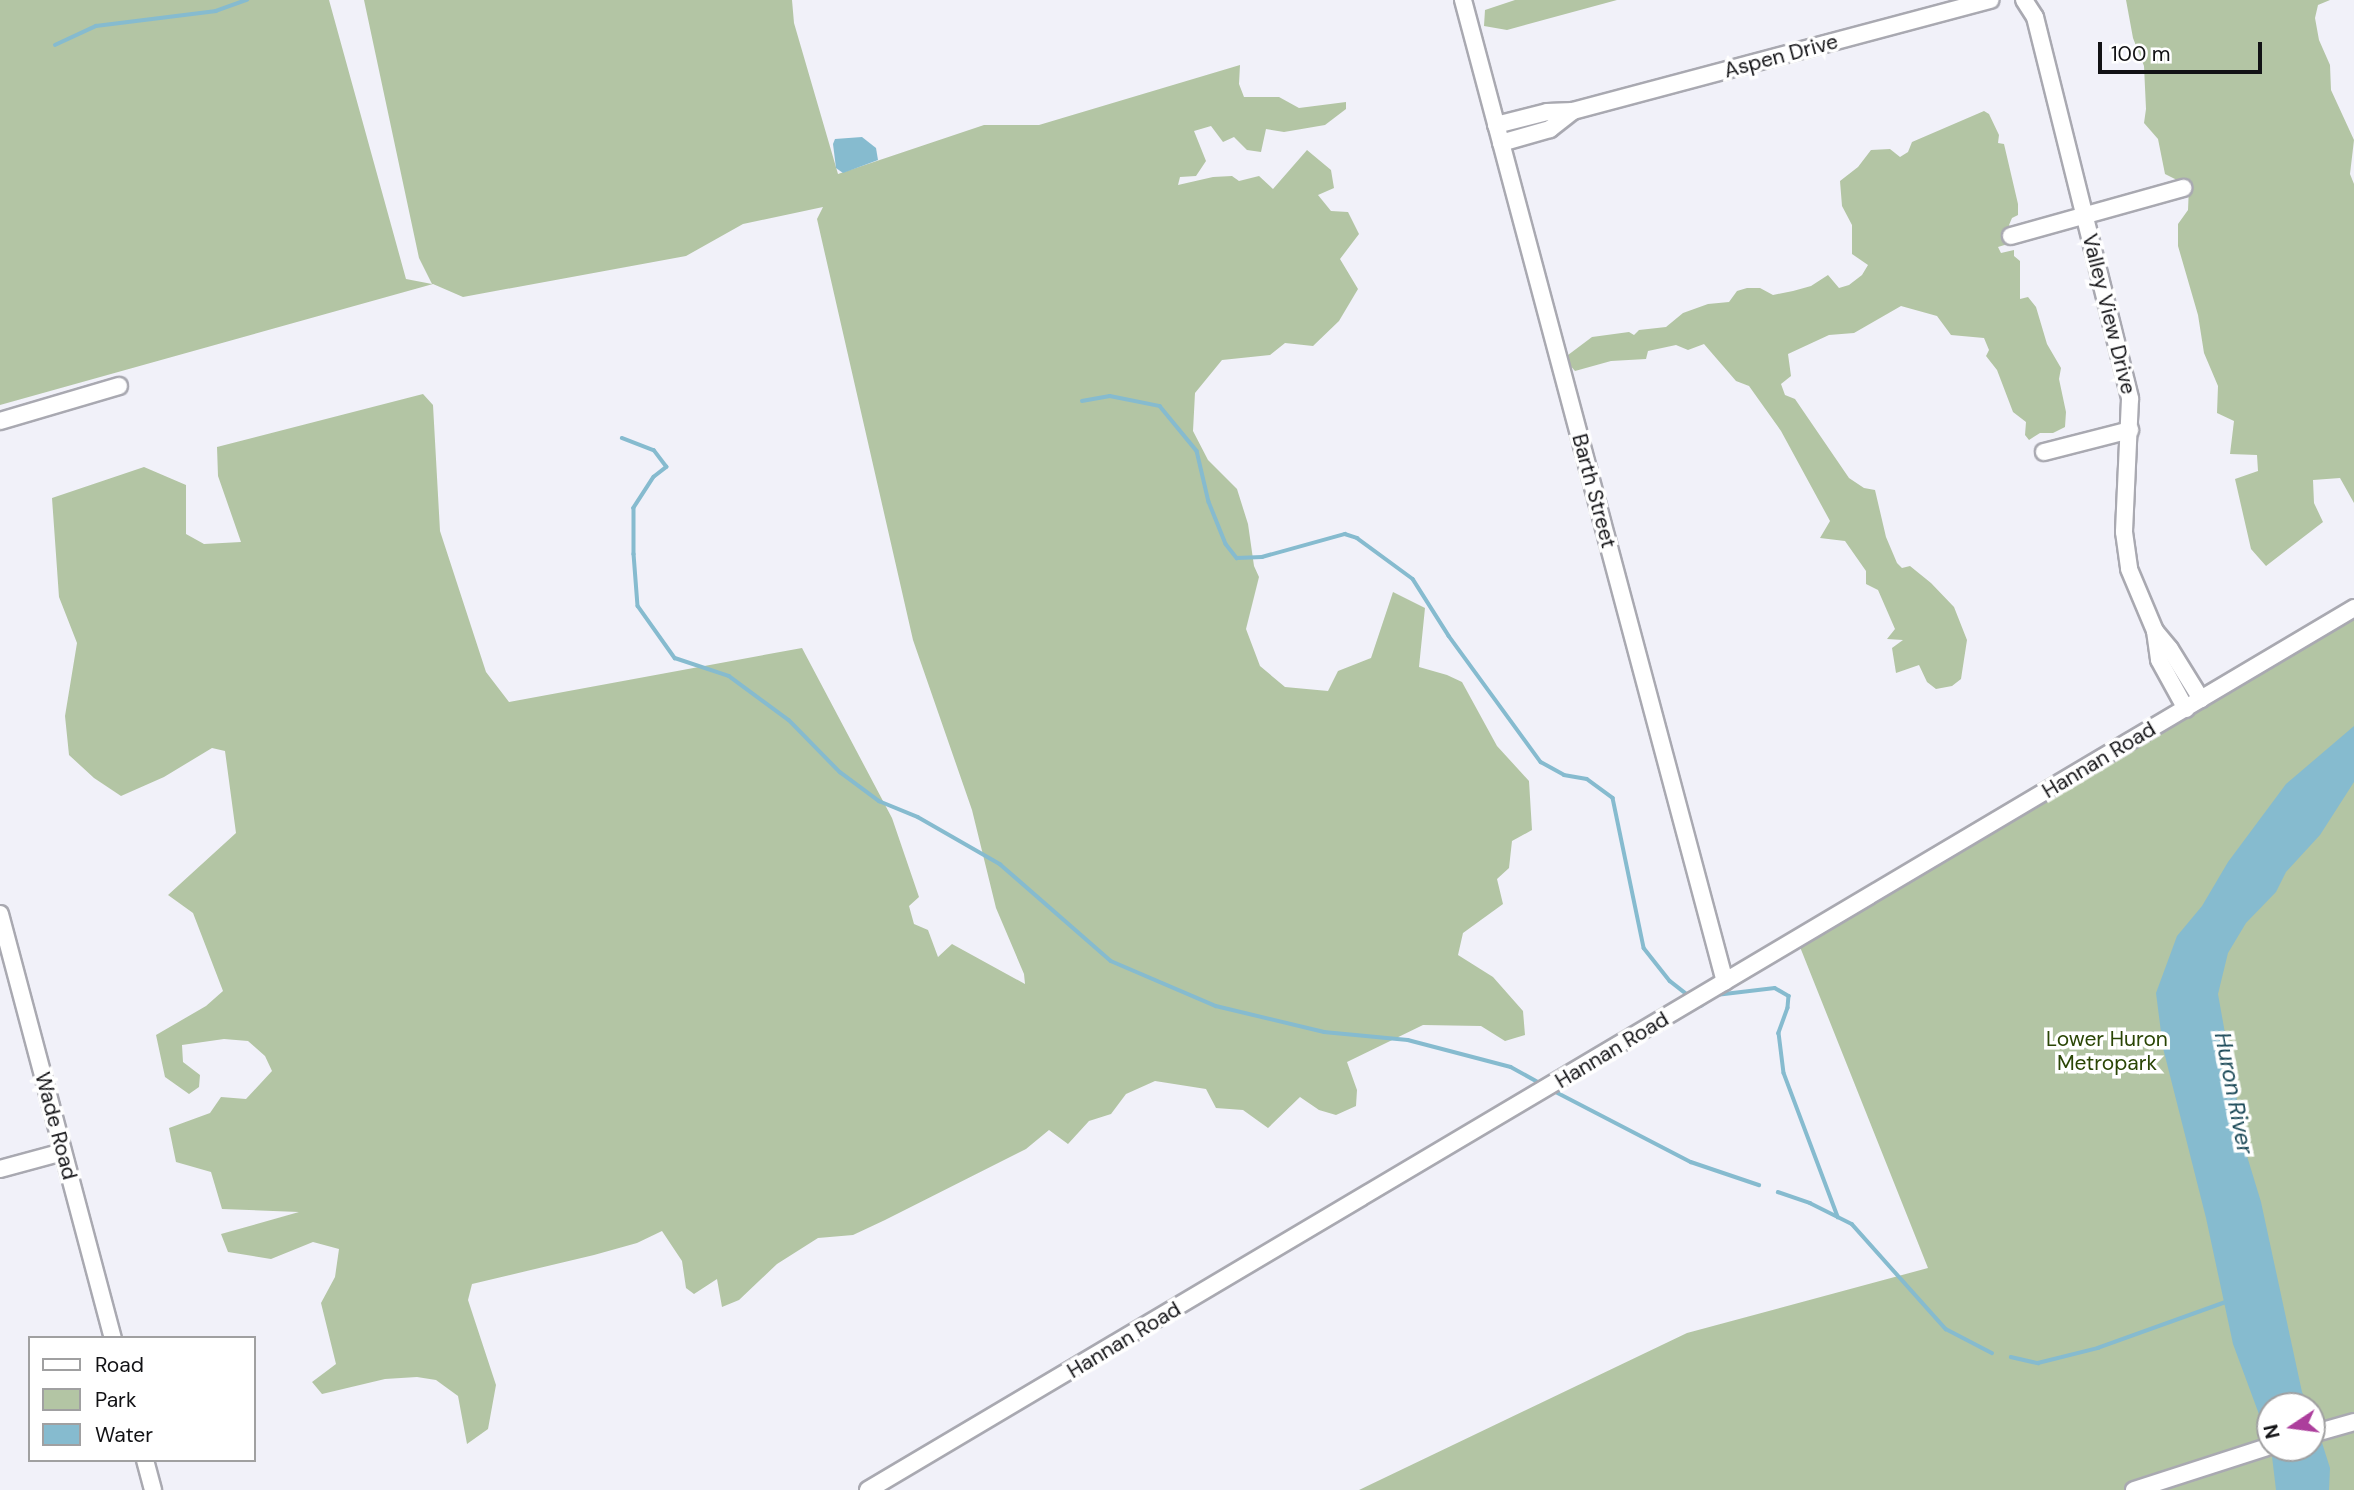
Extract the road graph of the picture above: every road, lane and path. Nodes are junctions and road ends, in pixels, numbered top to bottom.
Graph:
1 (1463, 0) edge
2 (1990, 0) edge
3 (2024, 0) edge
4 (1573, 111) junction
5 (1496, 125) junction
6 (1501, 143) junction
7 (2183, 188) dead end
8 (2084, 215) junction
9 (2011, 236) dead end
10 (119, 386) dead end
11 (0, 421) edge
12 (2130, 430) junction
13 (2044, 452) dead end
14 (2354, 608) edge
15 (2155, 631) junction
16 (2201, 699) junction
17 (2186, 709) junction
18 (0, 914) edge
19 (1726, 982) junction
20 (63, 1152) junction
21 (0, 1170) edge
22 (112, 1336) edge
23 (2354, 1422) edge
24 (2326, 1430) edge
25 (2256, 1450) edge
26 (146, 1462) edge
27 (153, 1490) edge
28 (868, 1490) edge
29 (2134, 1490) edge

1 - 5 street, Barth Street
2 - 4 street, Aspen Drive
3 - 8 street, Valley View Drive
4 - 5 street, Aspen Drive
4 - 6 street, Aspen Drive
5 - 6 street, Barth Street
6 - 19 street, Barth Street
7 - 8 street
8 - 9 street
8 - 12 street, Valley View Drive
10 - 11 street
12 - 13 street
12 - 15 street, Valley View Drive
14 - 16 street, Hannan Road
15 - 16 street, Valley View Drive
15 - 17 street, Valley View Drive
16 - 17 street, Hannan Road
17 - 19 street, Hannan Road
18 - 20 street, Wade Road
19 - 28 street, Hannan Road
20 - 21 street
20 - 22 street, Wade Road
23 - 24 street
25 - 29 street
26 - 27 street

